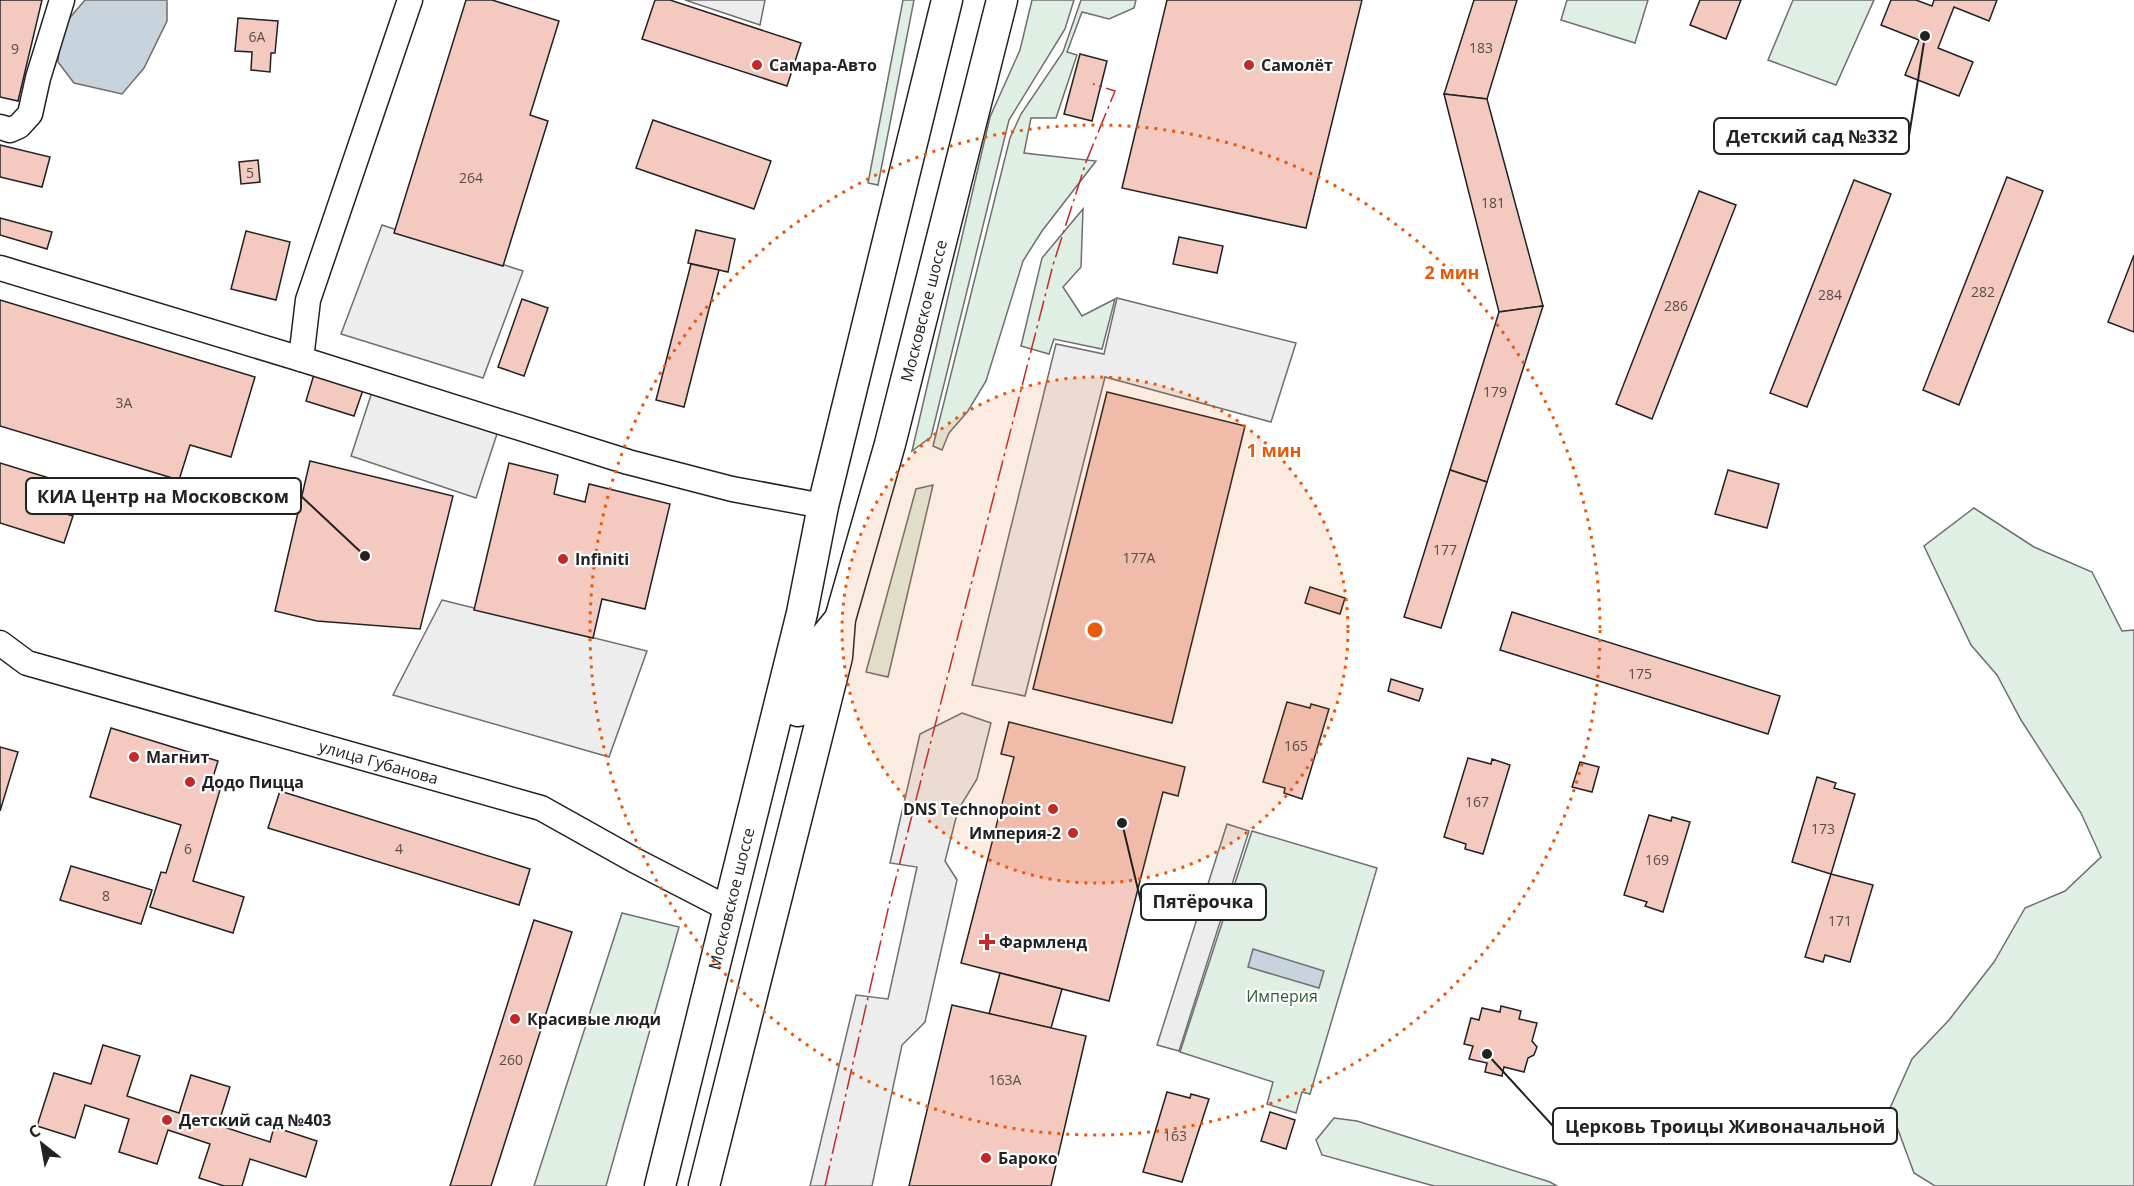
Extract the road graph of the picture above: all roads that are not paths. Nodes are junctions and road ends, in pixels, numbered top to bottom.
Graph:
1 (62, 0) edge
2 (410, 0) edge
3 (947, 0) edge
4 (1002, 0) edge
5 (0, 127) edge
6 (0, 268) edge
7 (301, 359) junction
8 (823, 506) junction
9 (802, 613) junction
10 (840, 619) junction
11 (0, 643) edge
12 (813, 652) junction
13 (735, 912) junction
14 (660, 1186) edge
15 (681, 1186) edge
16 (704, 1186) edge

1 - 5 street
2 - 7 street
3 - 8 main road, Московское шоссе
4 - 10 main road, Московское шоссе
6 - 7 street
7 - 8 street
8 - 9 main road, Московское шоссе
9 - 12 main road, Московское шоссе
9 - 13 main road, Московское шоссе
10 - 12 main road, Московское шоссе
10 - 16 main road, Московское шоссе
11 - 13 street, улица Губанова
12 - 13 main road, Московское шоссе
13 - 14 main road, Московское шоссе
13 - 15 main road, Московское шоссе

